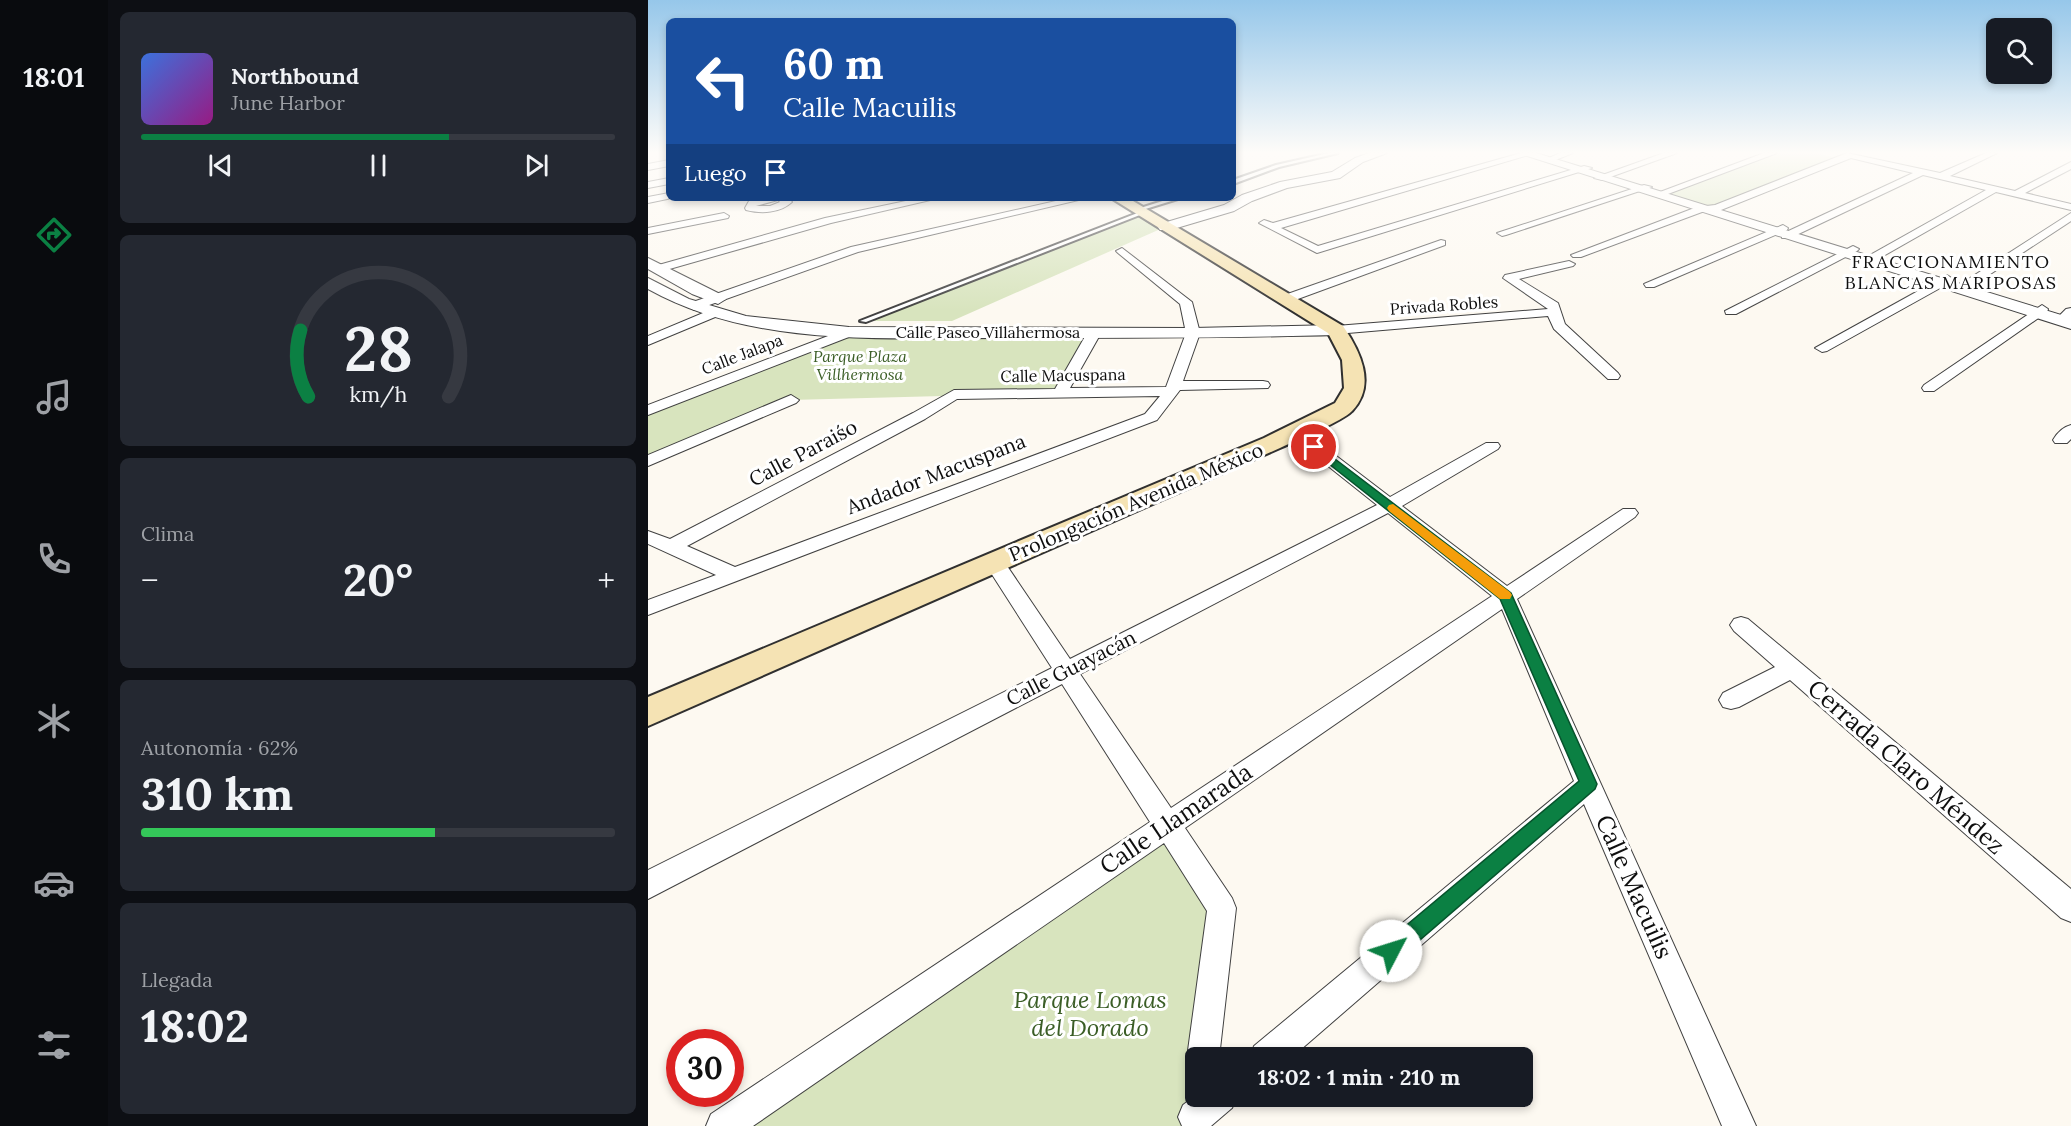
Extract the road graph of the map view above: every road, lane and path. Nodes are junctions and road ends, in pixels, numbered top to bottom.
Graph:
1 (751, 206) edge
2 (779, 206) edge
3 (907, 206) edge
4 (1043, 206) edge
5 (1160, 206) edge
6 (1182, 206) edge
7 (1233, 206) edge
8 (1339, 206) edge
9 (1403, 206) edge
10 (1463, 206) edge
11 (1600, 206) edge
12 (1692, 206) edge
13 (1708, 206) edge
14 (1723, 206) edge
15 (1845, 206) edge
16 (1965, 206) edge
17 (1717, 208) junction
18 (1701, 209) junction
19 (1142, 213) edge
20 (724, 216) dead end
21 (1428, 216) junction
22 (2071, 216) edge
23 (648, 231) edge
24 (1784, 232) junction
25 (1502, 233) dead end
26 (1441, 243) dead end
27 (1122, 251) dead end
28 (1850, 252) junction
29 (1577, 255) dead end
30 (1871, 258) junction
31 (1569, 264) dead end
32 (653, 265) edge
33 (1943, 281) junction
34 (649, 284) edge
35 (1650, 284) dead end
36 (1963, 287) junction
37 (1283, 300) junction
38 (715, 305) junction
39 (1731, 311) dead end
40 (2039, 311) junction
41 (1554, 312) junction
42 (1310, 315) junction
43 (2068, 318) edge
44 (864, 321) junction
45 (903, 327) junction
46 (1193, 327) junction
47 (1335, 330) junction
48 (849, 332) junction
49 (1094, 333) junction
50 (648, 341) edge
51 (1822, 348) dead end
52 (1613, 376) dead end
53 (1263, 385) dead end
54 (1929, 388) dead end
55 (1173, 389) junction
56 (1060, 393) junction
57 (954, 395) joint
58 (790, 400) dead end
59 (648, 410) edge
60 (1295, 432) junction
61 (1491, 446) dead end
62 (648, 461) edge
63 (1390, 506) junction
64 (1629, 513) dead end
65 (648, 537) edge
66 (672, 546) junction
67 (994, 562) junction
68 (735, 575) junction
69 (1506, 596) junction
70 (648, 608) edge
71 (1741, 625) dead end
72 (1792, 669) junction
73 (1066, 671) junction
74 (1731, 700) dead end
75 (648, 712) edge
76 (1588, 784) junction
77 (1168, 825) junction
78 (648, 885) edge
79 (2071, 908) edge
80 (1204, 1047) edge
81 (1279, 1047) edge
82 (723, 1126) edge
83 (1739, 1126) edge

1 - 2 street
3 - 32 street
4 - 38 street
5 - 19 lane
6 - 19 street
7 - 19 street
8 - 21 street
9 - 21 street
10 - 21 street
11 - 25 street
12 - 18 street
13 - 17 street
14 - 17 street
15 - 24 street
16 - 30 street
17 - 18 street
17 - 24 street
18 - 24 street
18 - 29 street
19 - 37 main road, Prolongación Avenida México
19 - 44 lane
20 - 23 street
22 - 36 street
24 - 28 street
24 - 35 street
26 - 37 street
27 - 46 street
28 - 30 street
28 - 39 street
30 - 33 street
31 - 41 street, Privada Robles
32 - 38 street, Calle Paseo Villahermosa
33 - 36 street
33 - 51 street
34 - 38 street, Calle Paseo Villahermosa
36 - 40 street
37 - 42 main road, Prolongación Avenida México
38 - 44 street, Calle Paseo Villahermosa
38 - 48 street, Calle Paseo Villahermosa
38 - 50 street
40 - 43 street
40 - 54 street
41 - 47 street, Privada Robles
41 - 52 street, Privada Robles
42 - 46 street, Calle Paseo Villahermosa
42 - 47 main road, Prolongación Avenida México
44 - 45 street, Calle Paseo Villahermosa
45 - 46 street, Calle Paseo Villahermosa
45 - 48 street, Calle Paseo Villahermosa
45 - 49 street, Calle Paseo Villahermosa
46 - 47 street, Calle Paseo Villahermosa
46 - 49 street, Calle Paseo Villahermosa
46 - 55 street, Andador Macuspana
47 - 60 main road, Prolongación Avenida México
48 - 59 street, Calle Jalapa
49 - 56 street
53 - 55 street, Calle Macuspana
55 - 56 street, Calle Macuspana
55 - 68 street, Andador Macuspana
56 - 57 street, Calle Macuspana
57 - 66 street, Calle Paraiśo
58 - 62 street
60 - 63 street, Calle Macuilis
60 - 67 main road, Prolongación Avenida México
61 - 63 street, Calle Guayacán
63 - 69 street, Calle Macuilis
63 - 73 street, Calle Guayacán
64 - 69 street, Calle Llamarada
65 - 66 street
66 - 68 street
67 - 73 street
67 - 75 main road, Prolongación Avenida México
68 - 70 street, Andador Macuspana
69 - 76 street, Calle Macuilis
69 - 77 street, Calle Llamarada
71 - 72 street, Cerrada Claro Méndez
72 - 74 street
72 - 79 street, Cerrada Claro Méndez
73 - 77 street
73 - 78 street, Calle Guayacán
76 - 81 street
76 - 83 street, Calle Macuilis
77 - 80 street
77 - 82 street, Calle Llamarada

